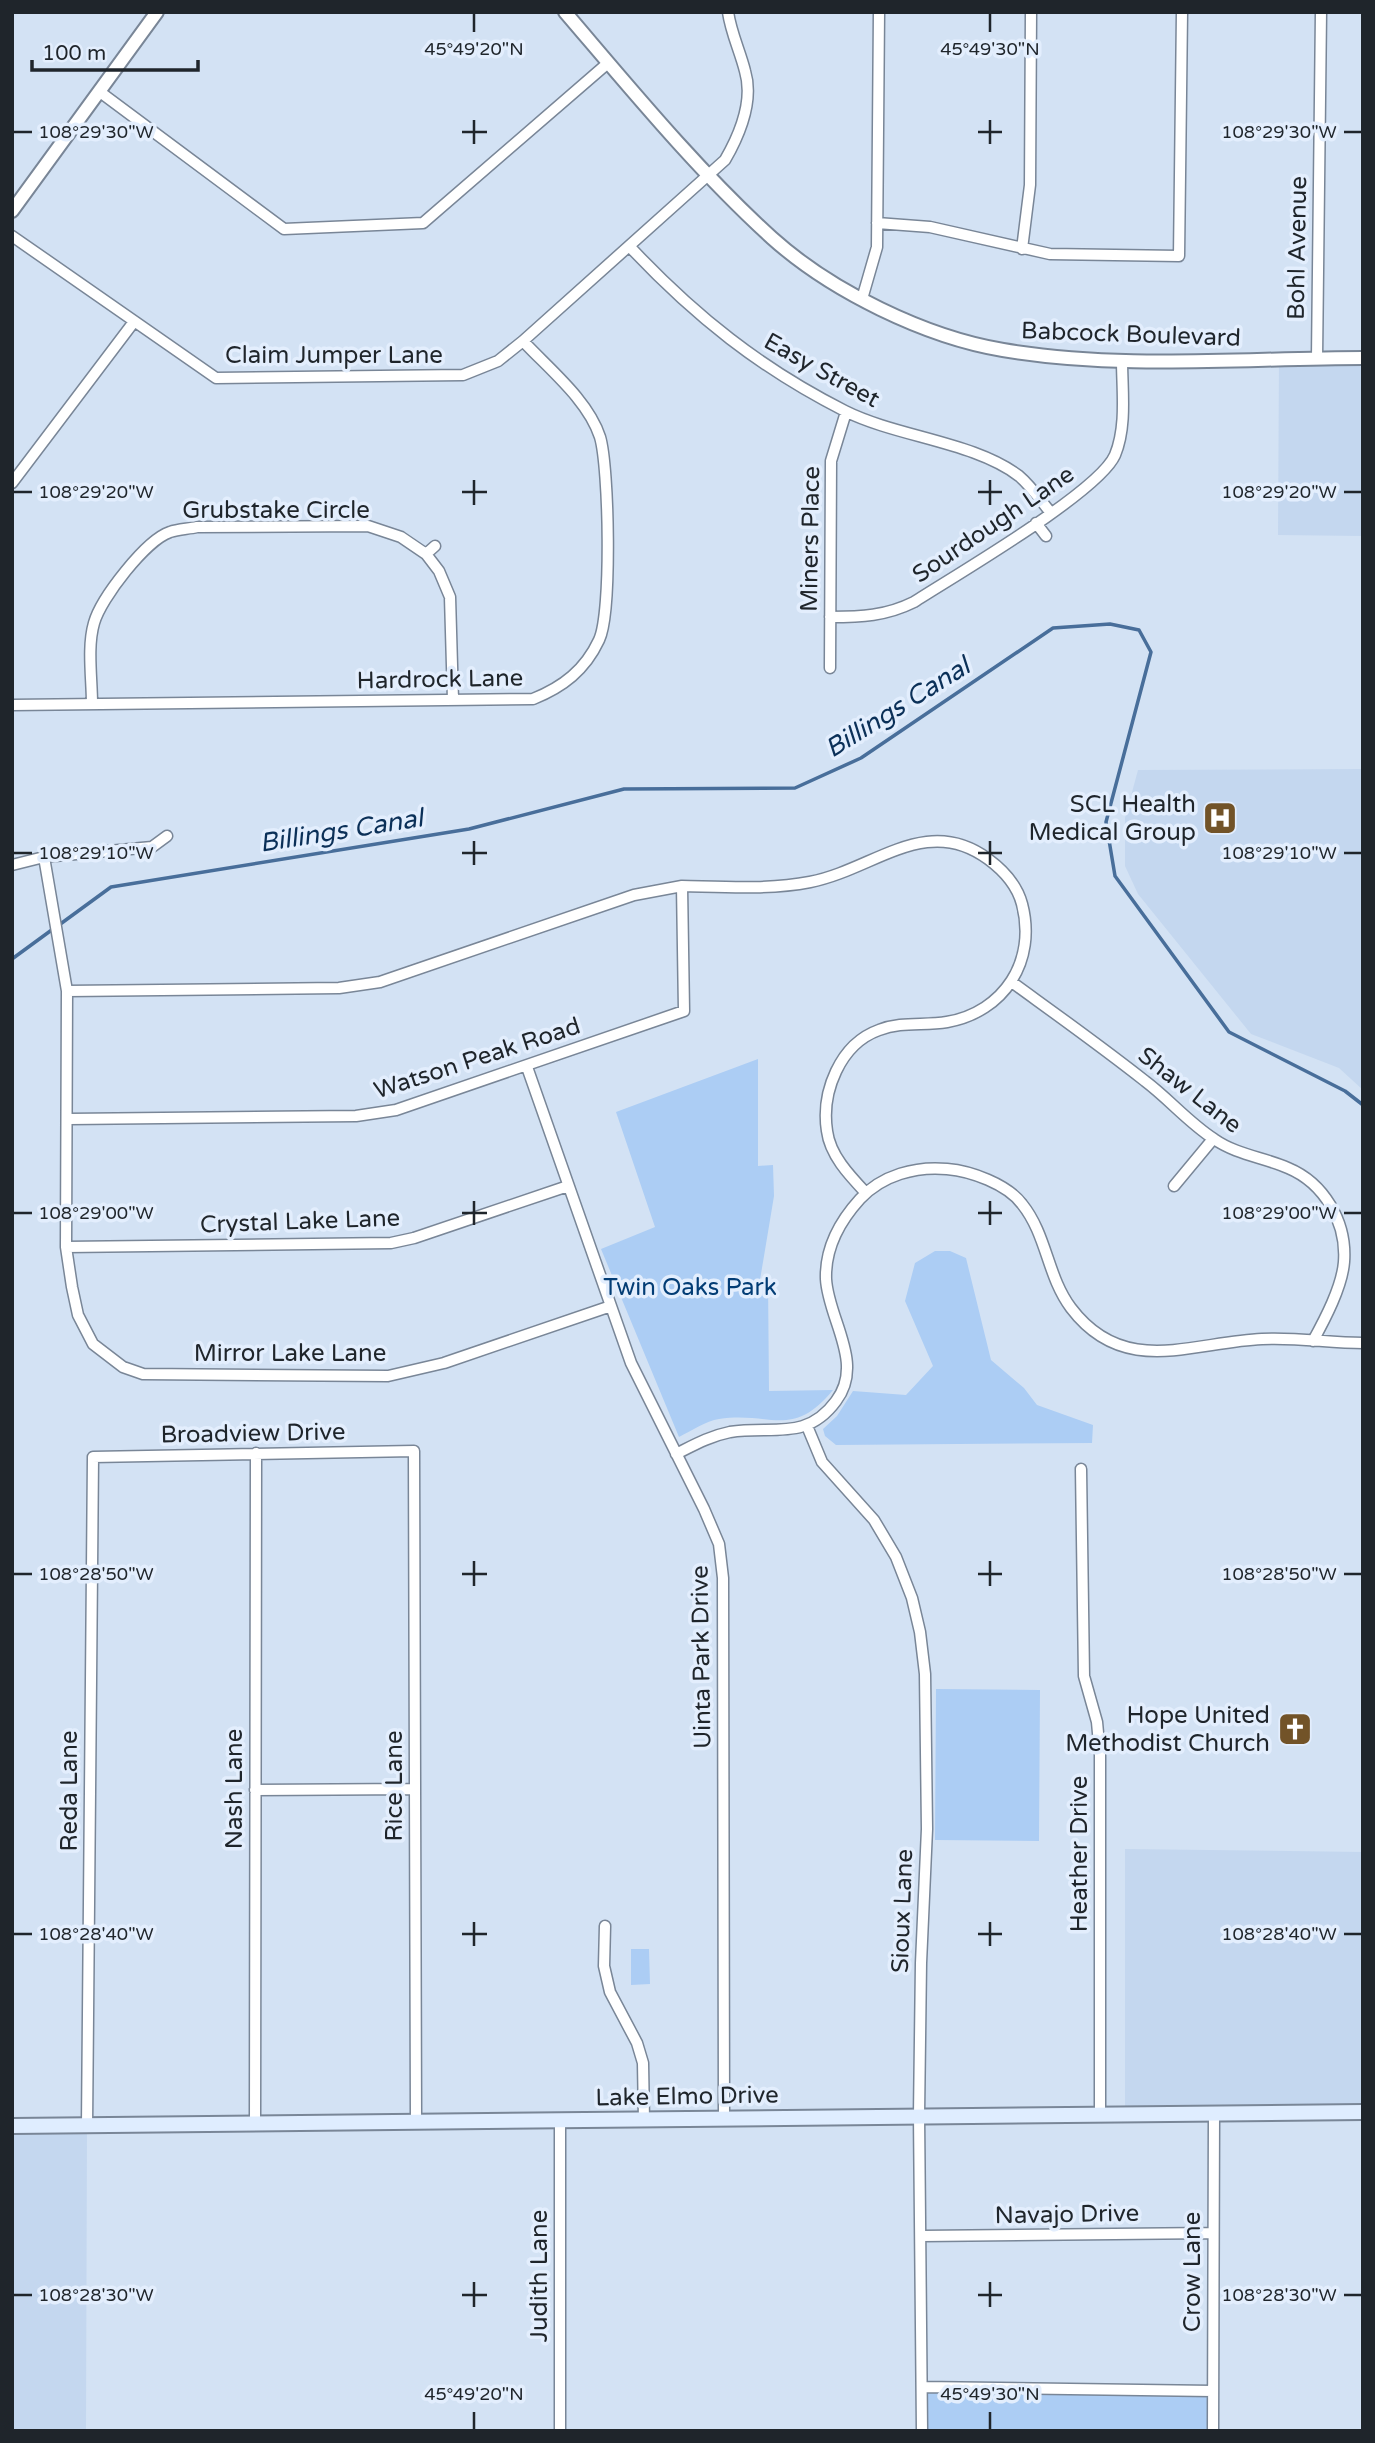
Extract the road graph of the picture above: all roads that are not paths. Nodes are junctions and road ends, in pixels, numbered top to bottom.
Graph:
1 (157, 12) edge
2 (565, 12) edge
3 (728, 12) edge
4 (879, 12) edge
5 (1031, 12) edge
6 (1182, 12) edge
7 (1321, 12) edge
8 (608, 62) junction
9 (100, 92) junction
10 (710, 175) junction
11 (12, 211) edge
12 (877, 223) junction
13 (12, 236) edge
14 (630, 247) junction
15 (1022, 249) junction
16 (862, 299) junction
17 (133, 323) junction
18 (523, 341) junction
19 (1317, 358) junction
20 (1363, 358) edge
21 (1122, 360) junction
22 (846, 412) junction
23 (12, 483) edge
24 (1051, 513) junction
25 (1036, 523) junction
26 (1046, 536) dead end
27 (435, 546) dead end
28 (426, 554) junction
29 (830, 617) junction
30 (830, 668) dead end
31 (453, 700) junction
32 (12, 705) edge
33 (92, 705) junction
34 (167, 836) dead end
35 (44, 857) junction
36 (12, 865) edge
37 (682, 886) junction
38 (1013, 983) junction
39 (67, 991) junction
40 (527, 1067) junction
41 (69, 1119) junction
42 (1213, 1139) junction
43 (1174, 1185) dead end
44 (568, 1186) junction
45 (866, 1193) junction
46 (66, 1247) junction
47 (611, 1306) junction
48 (1313, 1340) junction
49 (1363, 1343) edge
50 (807, 1426) junction
51 (414, 1451) joint
52 (256, 1453) junction
53 (676, 1454) junction
54 (93, 1457) joint
55 (1081, 1469) dead end
56 (415, 1789) junction
57 (256, 1790) junction
58 (605, 1926) dead end
59 (1363, 2112) edge
60 (1214, 2113) junction
61 (919, 2115) junction
62 (1100, 2116) junction
63 (724, 2118) junction
64 (643, 2120) junction
65 (416, 2121) junction
66 (560, 2121) junction
67 (255, 2125) junction
68 (12, 2126) edge
69 (88, 2126) junction
70 (1212, 2233) junction
71 (922, 2236) junction
72 (922, 2387) junction
73 (1213, 2391) junction
74 (560, 2431) edge
75 (922, 2431) edge
76 (1213, 2431) edge

1 - 9 street
2 - 8 street, Babcock Boulevard
3 - 10 street, Claim Jumper Lane
4 - 12 street
5 - 15 street
6 - 15 street
7 - 19 street, Bohl Avenue
8 - 9 street
8 - 10 street, Babcock Boulevard
9 - 11 street
10 - 14 street, Claim Jumper Lane
10 - 16 street, Babcock Boulevard
12 - 15 street
12 - 16 street
13 - 17 street, Claim Jumper Lane
14 - 18 street, Claim Jumper Lane
14 - 22 street, Easy Street
16 - 21 street, Babcock Boulevard
17 - 18 street, Claim Jumper Lane
17 - 23 street
18 - 31 street, Hardrock Lane
19 - 20 street, Babcock Boulevard
19 - 21 street, Babcock Boulevard
21 - 24 street, Sourdough Lane
22 - 24 street, Easy Street
22 - 29 street, Miners Place
24 - 25 street, Sourdough Lane
25 - 26 street
25 - 29 street, Sourdough Lane
27 - 28 street
28 - 31 street, Grubstake Circle
28 - 33 street, Grubstake Circle
29 - 30 street, Miners Place
31 - 33 street, Hardrock Lane
32 - 33 street, Hardrock Lane
34 - 35 street
35 - 36 street
35 - 39 street
37 - 38 street
37 - 39 street
37 - 40 street, Watson Peak Road
38 - 42 street, Shaw Lane
38 - 45 street
39 - 41 street
40 - 41 street, Watson Peak Road
40 - 44 street, Uinta Park Drive
41 - 46 street
42 - 43 street
42 - 48 street, Shaw Lane
44 - 46 street, Crystal Lake Lane
44 - 47 street, Uinta Park Drive
45 - 48 street
45 - 50 street
46 - 47 street, Mirror Lake Lane
47 - 53 street, Uinta Park Drive
48 - 49 street
50 - 53 street
50 - 61 street, Sioux Lane
51 - 52 street, Broadview Drive
51 - 56 street, Rice Lane
52 - 54 street, Broadview Drive
52 - 57 street, Nash Lane
53 - 63 street, Uinta Park Drive
54 - 69 street, Reda Lane
55 - 62 street, Heather Drive
56 - 57 street
56 - 65 street, Rice Lane
57 - 67 street, Nash Lane
58 - 64 street
59 - 60 main road, Lake Elmo Drive
60 - 62 main road, Lake Elmo Drive
60 - 70 street, Crow Lane
61 - 62 main road, Lake Elmo Drive
61 - 63 main road, Lake Elmo Drive
61 - 71 street, Sioux Lane
63 - 64 main road, Lake Elmo Drive
64 - 66 main road, Lake Elmo Drive
65 - 66 main road, Lake Elmo Drive
65 - 67 main road, Lake Elmo Drive
66 - 74 street, Judith Lane
67 - 69 main road, Lake Elmo Drive
68 - 69 main road, Lake Elmo Drive
70 - 71 street, Navajo Drive
70 - 73 street, Crow Lane
71 - 72 street, Sioux Lane
72 - 73 street
72 - 75 street, Sioux Lane
73 - 76 street, Crow Lane

